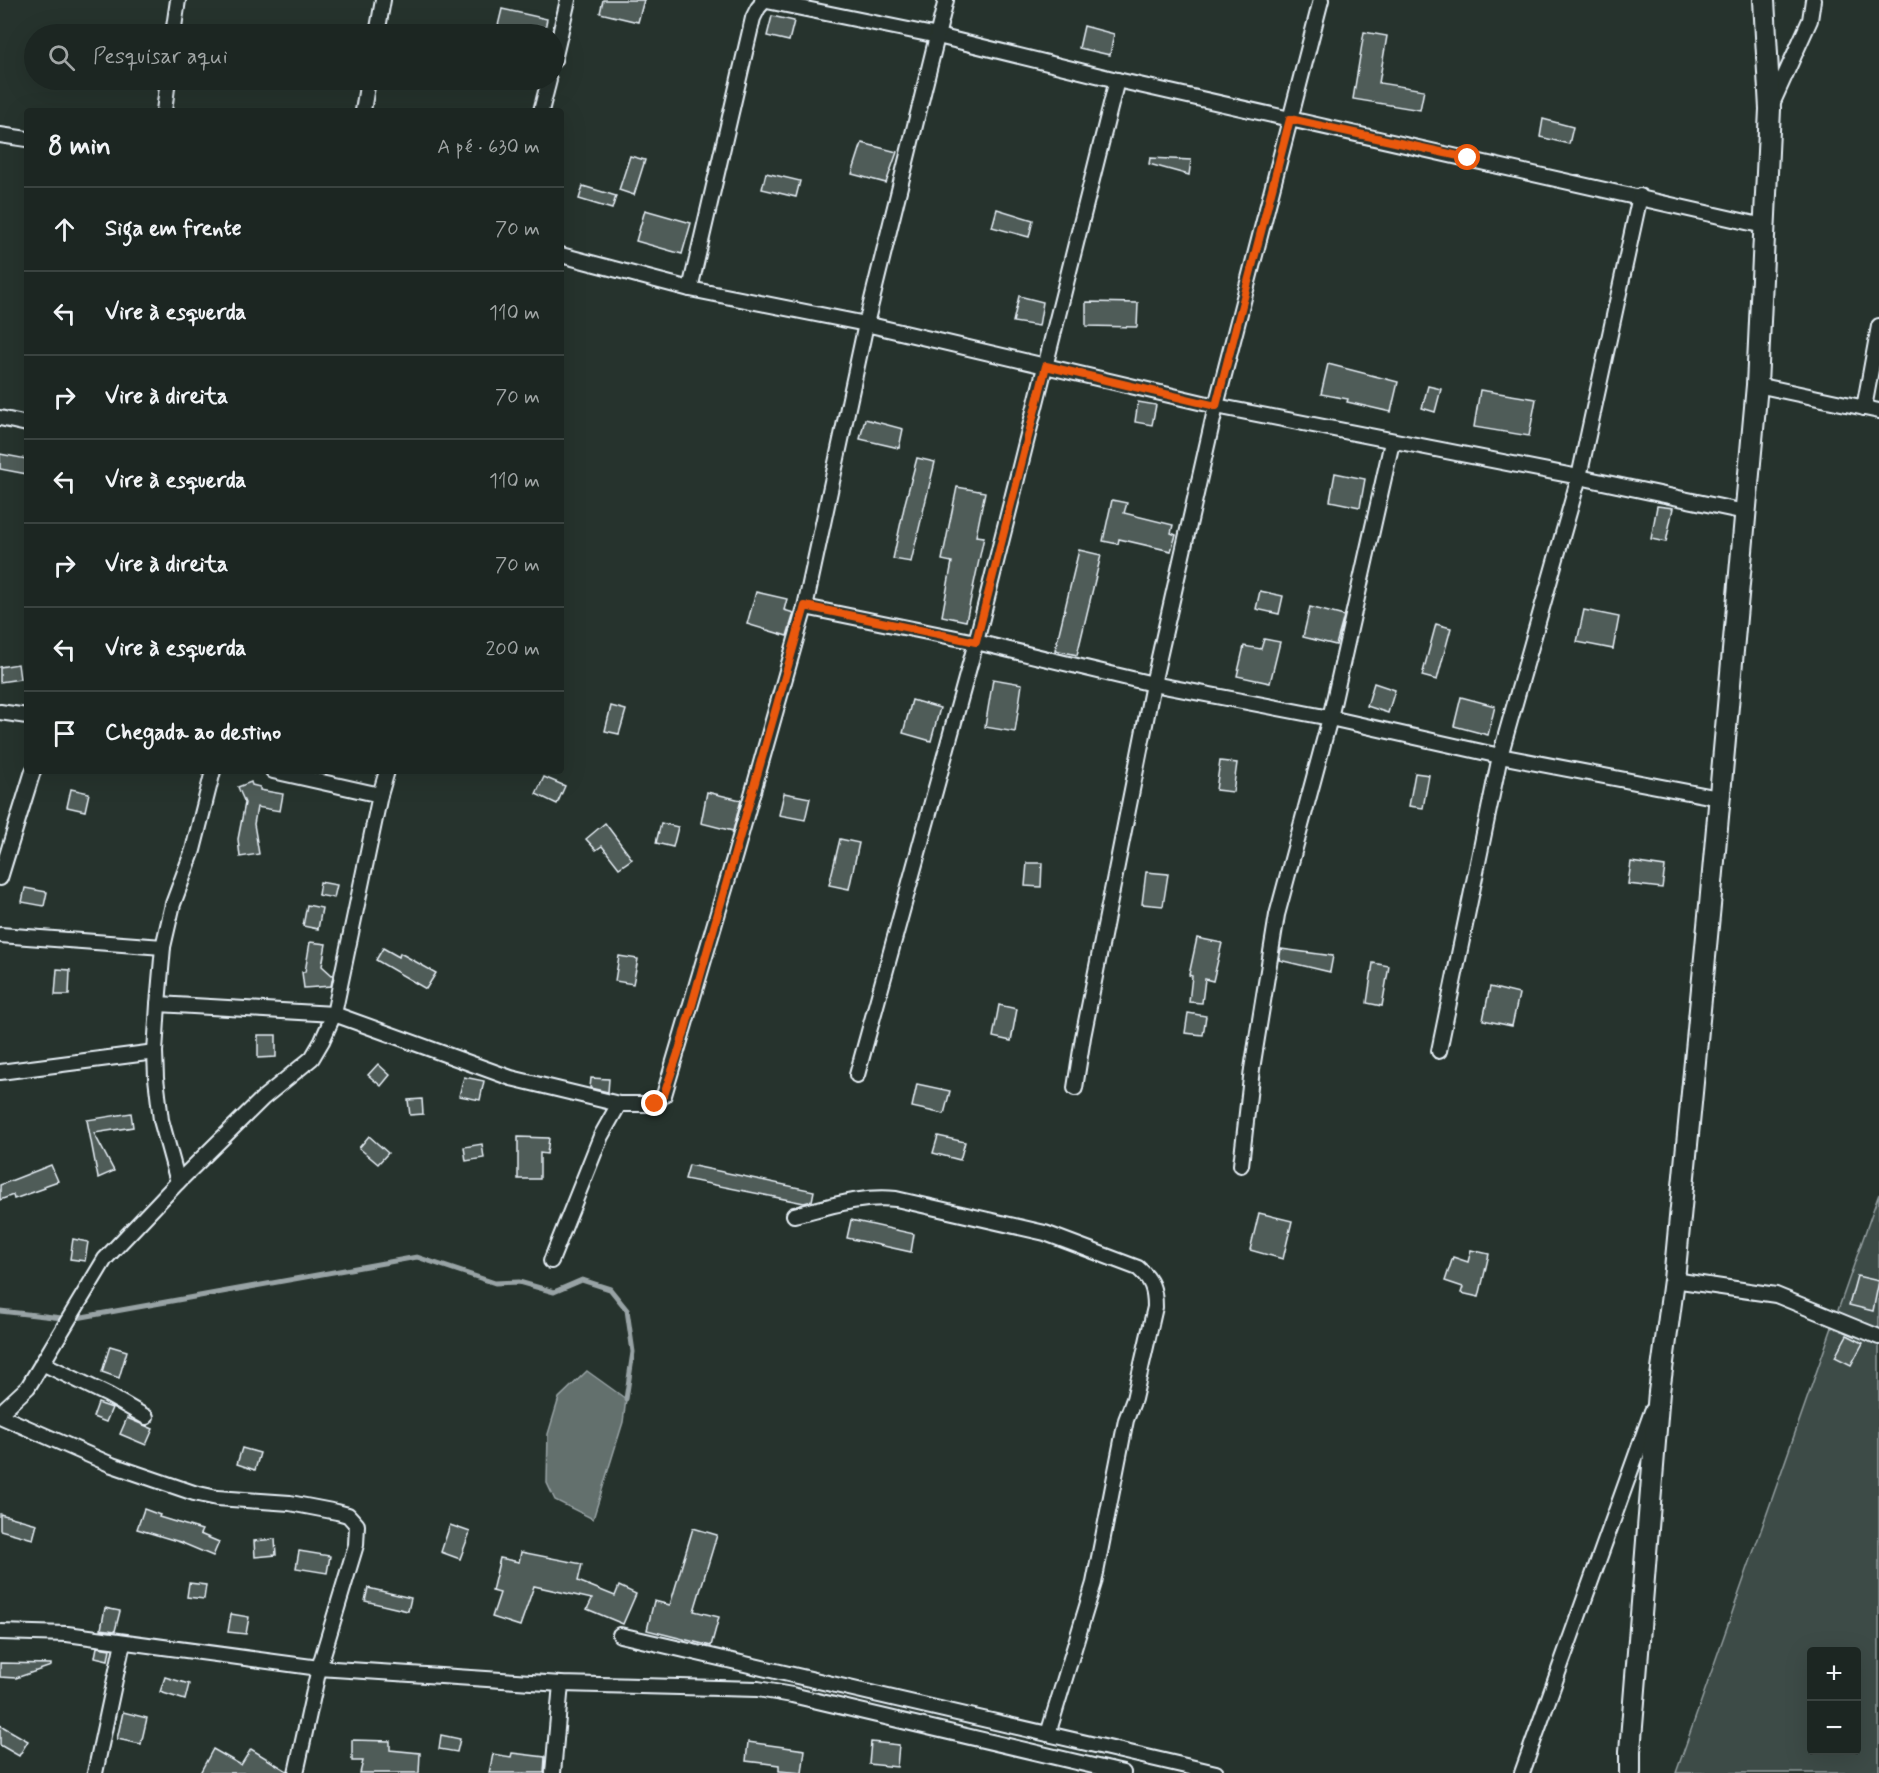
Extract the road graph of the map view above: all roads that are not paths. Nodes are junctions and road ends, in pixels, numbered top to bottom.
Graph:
1 (178, 0) edge
2 (383, 0) edge
3 (568, 0) edge
4 (764, 0) edge
5 (946, 0) edge
6 (1321, 0) edge
7 (1764, 0) edge
8 (1813, 0) edge
9 (174, 24) edge
10 (379, 24) edge
11 (562, 24) edge
12 (938, 36) junction
13 (1117, 80) junction
14 (167, 90) edge
15 (366, 90) edge
16 (546, 90) edge
17 (164, 108) edge
18 (363, 108) edge
19 (542, 108) edge
20 (1770, 109) junction
21 (1290, 119) junction
22 (0, 135) edge
23 (24, 139) edge
24 (1640, 196) junction
25 (1764, 226) junction
26 (564, 256) edge
27 (690, 289) junction
28 (866, 324) junction
29 (1879, 326) edge
30 (1046, 366) junction
31 (1757, 385) junction
32 (1216, 406) junction
33 (1864, 408) junction
34 (1879, 411) edge
35 (0, 418) edge
36 (24, 423) edge
37 (1392, 442) junction
38 (1579, 477) junction
39 (1745, 512) junction
40 (805, 606) junction
41 (976, 642) junction
42 (1154, 684) junction
43 (0, 712) edge
44 (24, 716) edge
45 (1330, 718) junction
46 (1500, 756) junction
47 (32, 774) edge
48 (212, 774) edge
49 (286, 774) edge
50 (386, 774) edge
51 (380, 795) junction
52 (1719, 798) junction
53 (0, 878) edge
54 (0, 935) edge
55 (163, 947) junction
56 (158, 1004) junction
57 (334, 1014) junction
58 (1439, 1051) dead end
59 (154, 1052) junction
60 (0, 1071) edge
61 (857, 1075) dead end
62 (1075, 1088) dead end
63 (619, 1104) junction
64 (1241, 1165) dead end
65 (178, 1182) junction
66 (794, 1215) dead end
67 (551, 1262) dead end
68 (1674, 1280) junction
69 (1879, 1337) edge
70 (42, 1363) junction
71 (1659, 1392) junction
72 (0, 1414) edge
73 (146, 1417) dead end
74 (0, 1632) edge
75 (620, 1635) dead end
76 (123, 1642) junction
77 (319, 1668) junction
78 (561, 1684) junction
79 (1048, 1734) junction
80 (1076, 1768) edge
81 (95, 1773) edge
82 (296, 1773) edge
83 (553, 1773) edge
84 (1123, 1773) edge
85 (1216, 1773) edge
86 (1522, 1773) edge
87 (1630, 1773) edge

1 - 9 street
2 - 10 street
3 - 11 street
4 - 12 street
4 - 27 street
5 - 12 street
6 - 21 street
7 - 20 street
8 - 20 street
12 - 13 street
12 - 28 street
13 - 21 street
13 - 30 street
14 - 17 street
15 - 18 street
16 - 19 street
20 - 25 street
21 - 24 street
21 - 32 street
22 - 23 street
24 - 25 street
24 - 38 street
25 - 31 street
26 - 27 street
27 - 28 street
28 - 30 street
28 - 40 street
29 - 33 street
30 - 32 street
30 - 41 street
31 - 33 street
31 - 39 street
32 - 37 street
32 - 42 street
33 - 34 street
35 - 36 street
37 - 38 street
37 - 45 street
38 - 39 street
38 - 46 street
39 - 52 street
40 - 41 street
40 - 63 street
41 - 42 street
41 - 61 street
42 - 45 street
42 - 62 street
43 - 44 street
45 - 46 street
45 - 64 street
46 - 52 street
46 - 58 street
47 - 53 street
48 - 55 street
49 - 51 street
50 - 51 street
51 - 57 street
52 - 68 street
54 - 55 street
55 - 56 street
56 - 57 street
56 - 59 street
57 - 63 street
57 - 65 street
59 - 60 street
59 - 65 street
63 - 67 street
65 - 70 street
66 - 79 street
68 - 69 street
68 - 71 street
70 - 72 street
70 - 73 street
71 - 86 street
71 - 87 street
72 - 77 street
74 - 76 street
75 - 79 street
76 - 77 street
76 - 81 street
77 - 78 street
77 - 82 street
78 - 80 street
78 - 83 street
79 - 85 street
80 - 84 street

